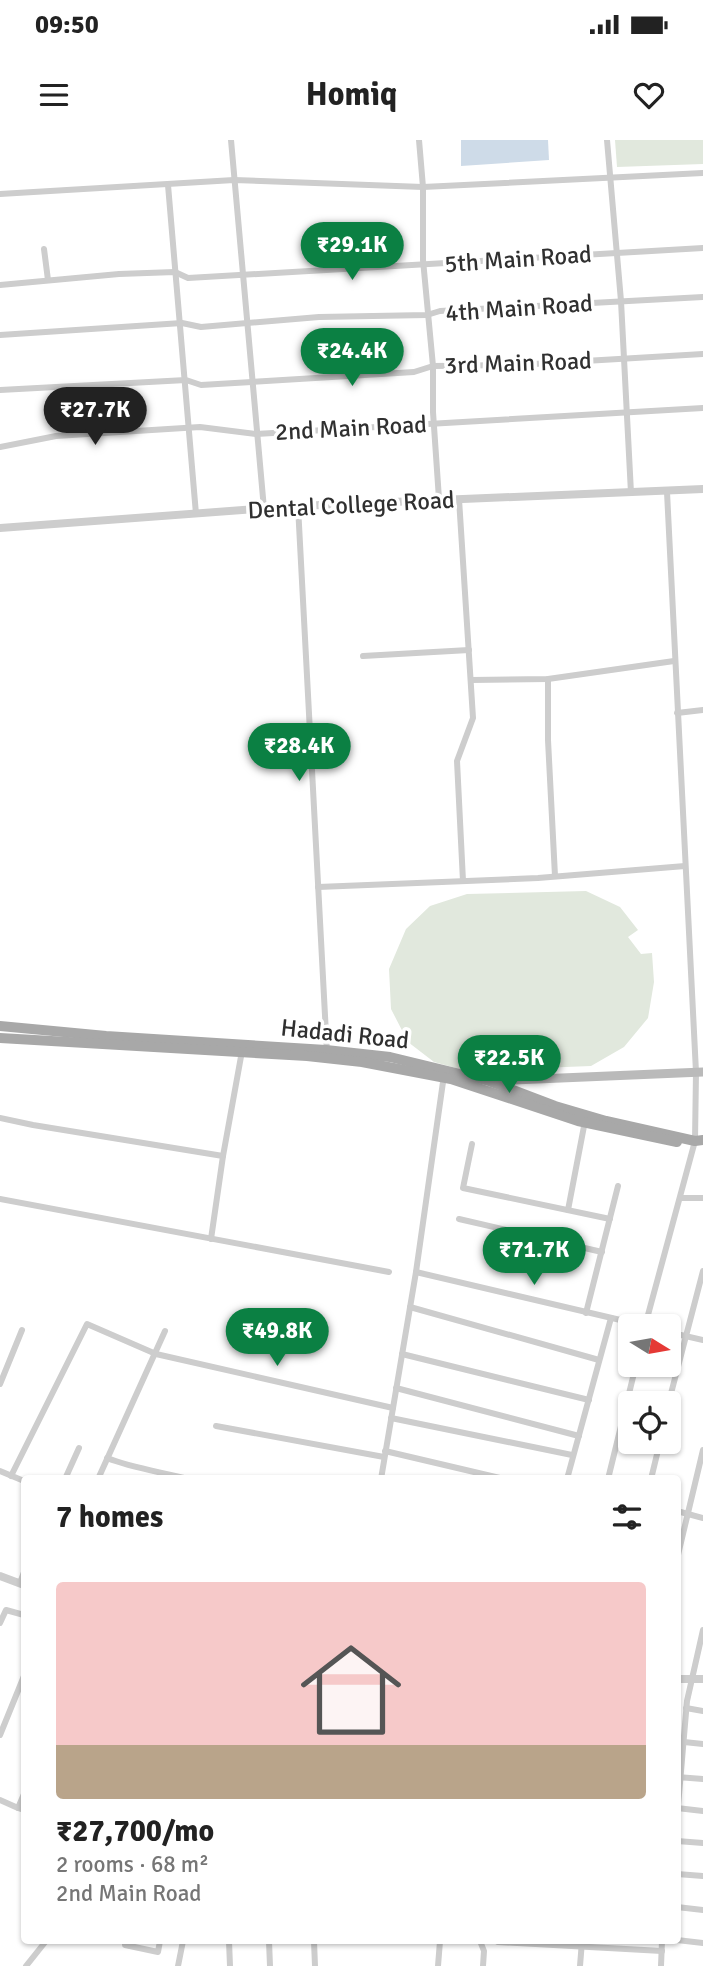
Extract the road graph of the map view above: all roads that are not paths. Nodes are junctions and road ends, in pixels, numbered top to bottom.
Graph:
1 (231, 140) edge
2 (419, 140) edge
3 (607, 140) edge
4 (703, 173) edge
5 (608, 178) junction
6 (234, 180) junction
7 (168, 185) junction
8 (423, 187) junction
9 (0, 194) edge
10 (703, 248) edge
11 (44, 249) dead end
12 (615, 253) junction
13 (424, 266) junction
14 (174, 272) junction
15 (243, 276) junction
16 (48, 280) junction
17 (0, 285) edge
18 (703, 297) edge
19 (621, 301) junction
20 (427, 315) junction
21 (182, 323) junction
22 (248, 323) junction
23 (0, 334) edge
24 (703, 354) edge
25 (623, 358) junction
26 (433, 366) junction
27 (186, 380) junction
28 (251, 381) junction
29 (0, 390) edge
30 (703, 408) edge
31 (626, 412) junction
32 (433, 423) junction
33 (189, 429) junction
34 (256, 434) junction
35 (0, 447) edge
36 (703, 489) edge
37 (631, 492) junction
38 (667, 492) junction
39 (439, 499) junction
40 (459, 499) junction
41 (298, 506) junction
42 (264, 509) junction
43 (196, 514) junction
44 (0, 528) edge
45 (468, 650) junction
46 (363, 656) dead end
47 (674, 662) junction
48 (548, 679) junction
49 (471, 680) junction
50 (703, 710) edge
51 (677, 713) junction
52 (685, 866) junction
53 (555, 876) junction
54 (463, 881) junction
55 (318, 887) junction
56 (703, 1007) edge
57 (693, 1008) junction
58 (0, 1026) edge
59 (0, 1038) edge
60 (242, 1049) junction
61 (327, 1054) junction
62 (699, 1072) edge
63 (445, 1074) junction
64 (527, 1080) junction
65 (489, 1081) junction
66 (517, 1096) junction
67 (0, 1118) edge
68 (586, 1119) junction
69 (699, 1141) edge
70 (472, 1144) dead end
71 (223, 1156) junction
72 (618, 1186) dead end
73 (680, 1198) junction
74 (703, 1198) edge
75 (0, 1199) edge
76 (568, 1210) junction
77 (459, 1219) dead end
78 (610, 1219) junction
79 (211, 1239) junction
80 (602, 1252) junction
81 (703, 1271) edge
82 (388, 1272) dead end
83 (416, 1272) junction
84 (410, 1307) junction
85 (586, 1313) junction
86 (649, 1314) edge
87 (611, 1318) junction
88 (618, 1320) edge
89 (22, 1330) dead end
90 (165, 1331) dead end
91 (681, 1334) edge
92 (685, 1335) junction
93 (703, 1340) edge
94 (156, 1354) junction
95 (402, 1354) junction
96 (599, 1360) junction
97 (633, 1377) edge
98 (0, 1384) edge
99 (396, 1388) junction
100 (671, 1391) edge
101 (589, 1400) junction
102 (393, 1408) junction
103 (391, 1418) junction
104 (216, 1426) dead end
105 (579, 1436) junction
106 (79, 1448) dead end
107 (703, 1450) edge
108 (385, 1454) junction
109 (657, 1454) edge
110 (572, 1455) junction
111 (107, 1458) junction
112 (0, 1471) edge
113 (67, 1475) edge
114 (100, 1475) edge
115 (173, 1475) edge
116 (382, 1475) edge
117 (485, 1475) edge
118 (568, 1475) edge
119 (609, 1475) edge
120 (652, 1475) edge
121 (11, 1476) junction
122 (21, 1480) edge
123 (681, 1513) edge
124 (687, 1515) junction
125 (703, 1518) edge
126 (681, 1541) edge
127 (0, 1576) edge
128 (21, 1584) edge
129 (21, 1614) edge
130 (0, 1623) edge
131 (703, 1630) edge
132 (681, 1679) edge
133 (693, 1679) junction
134 (703, 1679) edge
135 (21, 1683) edge
136 (686, 1708) junction
137 (703, 1711) edge
138 (681, 1718) edge
139 (686, 1718) junction
140 (0, 1735) edge
141 (684, 1742) junction
142 (703, 1744) edge
143 (681, 1763) edge
144 (681, 1777) edge
145 (703, 1779) edge
146 (0, 1800) edge
147 (681, 1808) edge
148 (21, 1809) edge
149 (703, 1811) edge
150 (681, 1841) edge
151 (703, 1843) edge
152 (681, 1874) edge
153 (703, 1876) edge
154 (681, 1907) edge
155 (703, 1910) edge
156 (681, 1940) edge
157 (703, 1943) edge
158 (44, 1944) edge
159 (125, 1944) edge
160 (159, 1944) edge
161 (182, 1944) edge
162 (229, 1944) edge
163 (269, 1944) edge
164 (314, 1944) edge
165 (440, 1944) edge
166 (481, 1944) edge
167 (582, 1944) edge
168 (662, 1944) edge
169 (662, 1951) junction
170 (26, 1966) edge
171 (178, 1966) edge
172 (230, 1966) edge
173 (270, 1966) edge
174 (316, 1966) edge
175 (438, 1966) edge
176 (483, 1966) edge
177 (580, 1966) edge
178 (661, 1966) edge

1 - 6 street
2 - 8 street
3 - 5 street
4 - 5 street
5 - 8 street
5 - 12 street
6 - 7 street
6 - 8 street
6 - 15 street
7 - 9 street
7 - 14 street
8 - 13 street
10 - 12 street, 5th Main Road
11 - 16 street
12 - 13 street, 5th Main Road
12 - 19 street
13 - 15 street, 5th Main Road
13 - 20 street
14 - 15 street, 5th Main Road
14 - 16 street, 5th Main Road
14 - 21 street
15 - 22 street
16 - 17 street, 5th Main Road
18 - 19 street, 4th Main Road
19 - 20 street, 4th Main Road
19 - 25 street
20 - 22 street, 4th Main Road
20 - 26 street
21 - 22 street, 4th Main Road
21 - 23 street, 4th Main Road
21 - 27 street
22 - 28 street
24 - 25 street, 3rd Main Road
25 - 26 street, 3rd Main Road
25 - 31 street
26 - 28 street, 3rd Main Road
26 - 32 street
27 - 28 street, 3rd Main Road
27 - 29 street, 3rd Main Road
27 - 33 street
28 - 34 street
30 - 31 street, 2nd Main Road
31 - 32 street, 2nd Main Road
31 - 37 street
32 - 34 street, 2nd Main Road
32 - 39 street
33 - 34 street, 2nd Main Road
33 - 35 street, 2nd Main Road
33 - 43 street
34 - 42 street
36 - 38 street, Dental College Road
37 - 38 street, Dental College Road
37 - 40 street, Dental College Road
38 - 47 street
39 - 40 street, Dental College Road
39 - 41 street, Dental College Road
40 - 45 street
41 - 42 street, Dental College Road
41 - 55 street
42 - 43 street, Dental College Road
43 - 44 street, Dental College Road
45 - 46 street
45 - 49 street
47 - 48 street
47 - 51 street
48 - 49 street
48 - 53 street
49 - 54 street
50 - 51 street
51 - 52 street
52 - 53 street
52 - 57 street
53 - 54 street
54 - 55 street
55 - 61 street
56 - 57 street
57 - 62 street
58 - 60 main road, Hadadi Road
59 - 60 main road
60 - 61 main road, Hadadi Road
60 - 71 street
61 - 63 main road, Hadadi Road
62 - 64 main road
62 - 69 street
63 - 65 main road, Hadadi Road
63 - 66 main road
63 - 83 street
64 - 65 main road
64 - 66 main road
65 - 66 main road, Hadadi Road
66 - 68 main road, Hadadi Road
67 - 71 street
68 - 69 main road, Hadadi Road
68 - 76 street
69 - 73 street
70 - 76 street
71 - 79 street
72 - 78 street
73 - 74 street
73 - 86 street
75 - 79 street
76 - 78 street
77 - 80 street
78 - 80 street
79 - 82 street
80 - 85 street
81 - 92 street
83 - 84 street
83 - 85 street
84 - 95 street
84 - 96 street
85 - 87 street
87 - 88 street
87 - 96 street
89 - 98 street
90 - 94 street
91 - 92 street
92 - 93 street
92 - 100 street
94 - 102 street
94 - 111 street
94 - 121 street
95 - 99 street
95 - 101 street
96 - 101 street
97 - 119 street
99 - 102 street
99 - 105 street
101 - 105 street
102 - 103 street
103 - 108 street
103 - 110 street
104 - 108 street
105 - 110 street
106 - 113 street
107 - 124 street
108 - 116 street
108 - 117 street
109 - 120 street
110 - 118 street
111 - 114 street
111 - 115 street
112 - 121 street
121 - 122 street
123 - 124 street
124 - 125 street
124 - 126 street
127 - 128 street
129 - 130 street
131 - 133 street
132 - 133 street
133 - 134 street
133 - 136 street
135 - 140 street
136 - 137 street
136 - 139 street
138 - 139 street
139 - 141 street
141 - 142 street
141 - 143 street
144 - 145 street
146 - 148 street
147 - 149 street
150 - 151 street
152 - 153 street
154 - 155 street
156 - 157 street
158 - 170 street
159 - 160 street
161 - 171 street
162 - 172 street
163 - 173 street
164 - 174 street
165 - 175 street
166 - 176 street
167 - 169 street
167 - 177 street
168 - 169 street
169 - 178 street

